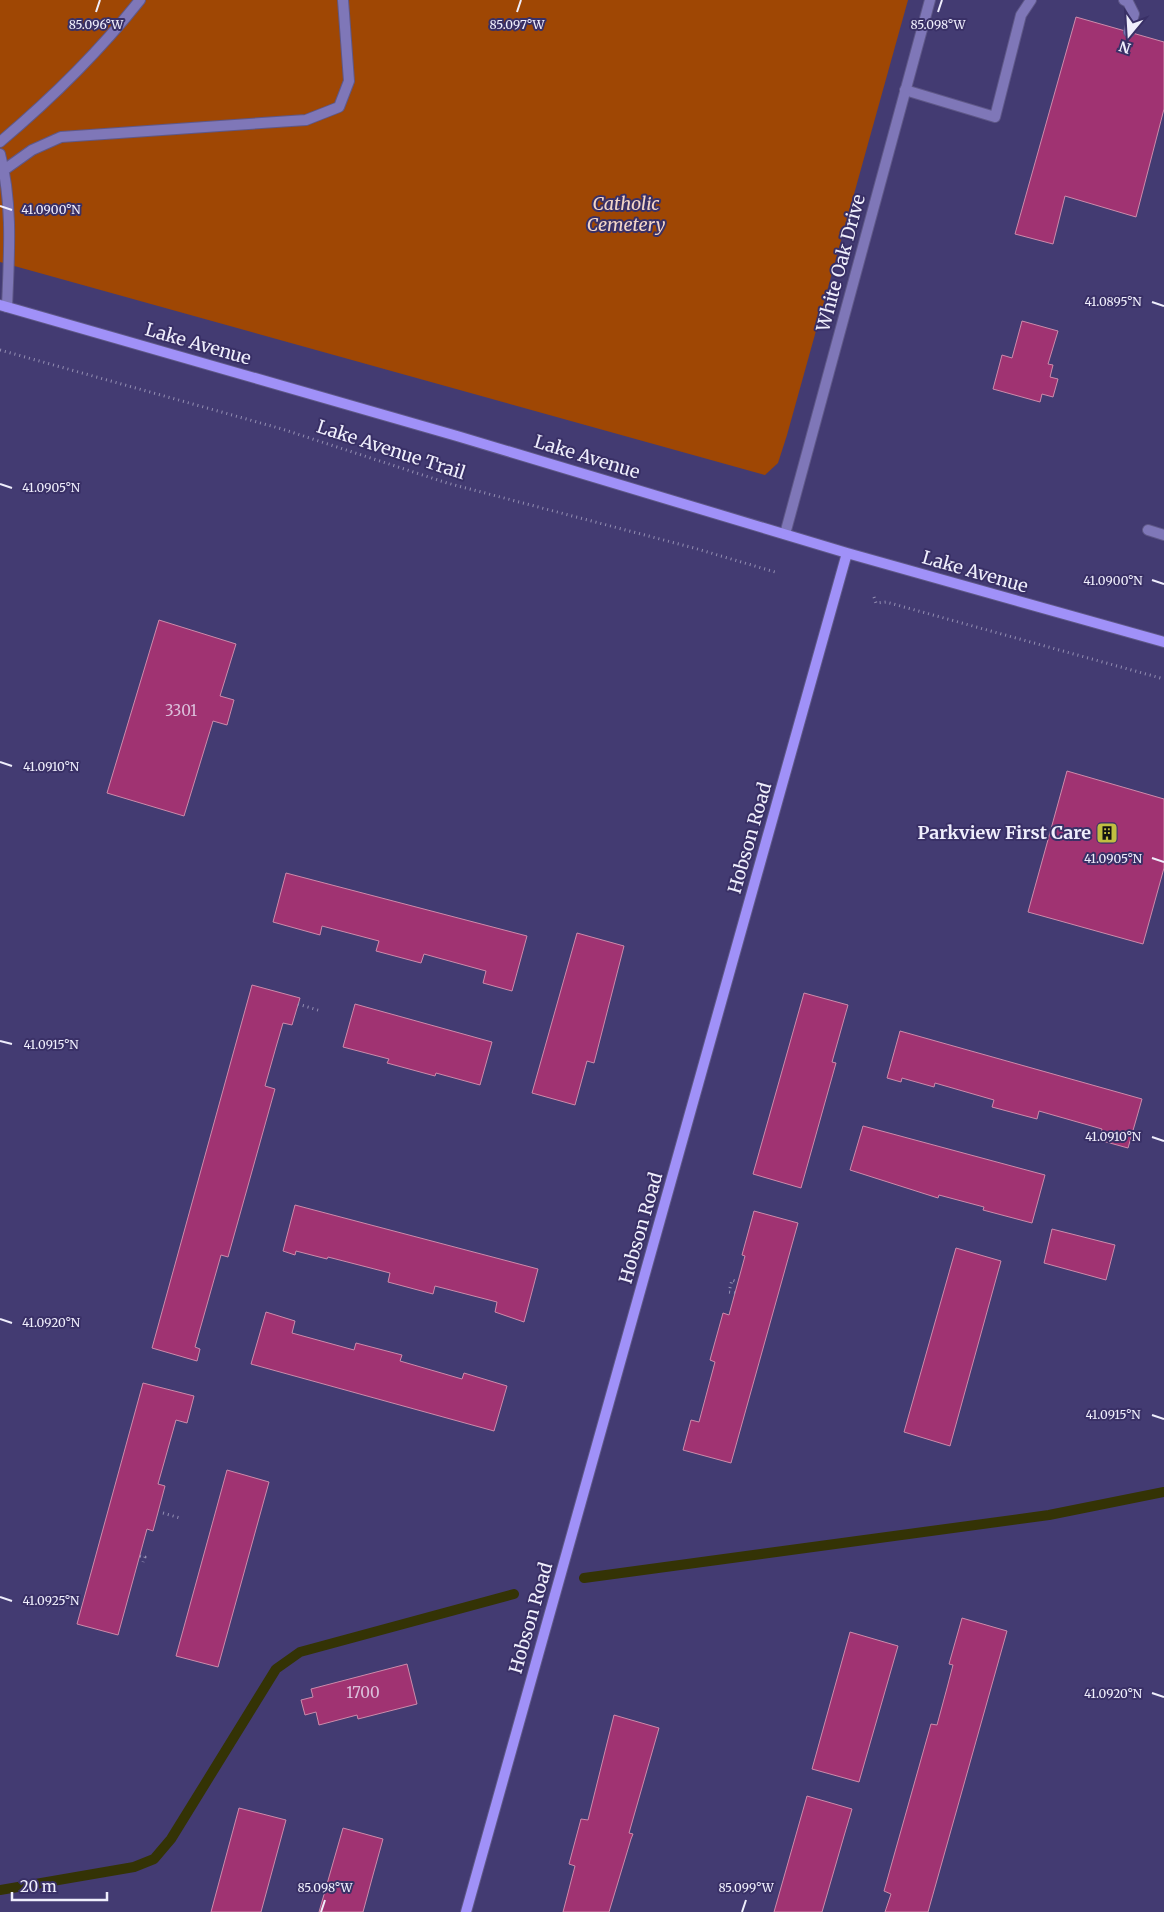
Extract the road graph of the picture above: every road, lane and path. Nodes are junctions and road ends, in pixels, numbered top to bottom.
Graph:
1 (140, 0) edge
2 (343, 0) edge
3 (930, 0) edge
4 (1031, 0) edge
5 (1124, 0) edge
6 (1129, 32) dead end
7 (905, 90) junction
8 (0, 142) edge
9 (0, 154) edge
10 (4, 170) junction
11 (4, 306) edge
12 (0, 350) edge
13 (1148, 530) dead end
14 (786, 534) junction
15 (1164, 534) edge
16 (847, 553) junction
17 (775, 572) dead end
18 (874, 597) dead end
19 (1164, 642) edge
20 (1164, 678) edge
21 (298, 1004) dead end
22 (321, 1011) dead end
23 (738, 1282) dead end
24 (735, 1293) dead end
25 (163, 1513) dead end
26 (180, 1518) dead end
27 (140, 1556) dead end
28 (144, 1562) dead end
29 (466, 1912) edge

1 - 8 street
2 - 10 street
3 - 7 street, White Oak Drive
4 - 7 street
5 - 6 street
7 - 14 street, White Oak Drive
9 - 10 street
10 - 11 street
11 - 14 street, Lake Avenue
12 - 17 path, Lake Avenue Trail
13 - 15 street
14 - 16 street, Lake Avenue
16 - 19 street, Lake Avenue
16 - 29 street, Hobson Road
18 - 20 path
21 - 22 path
23 - 24 path
25 - 26 path
27 - 28 path

